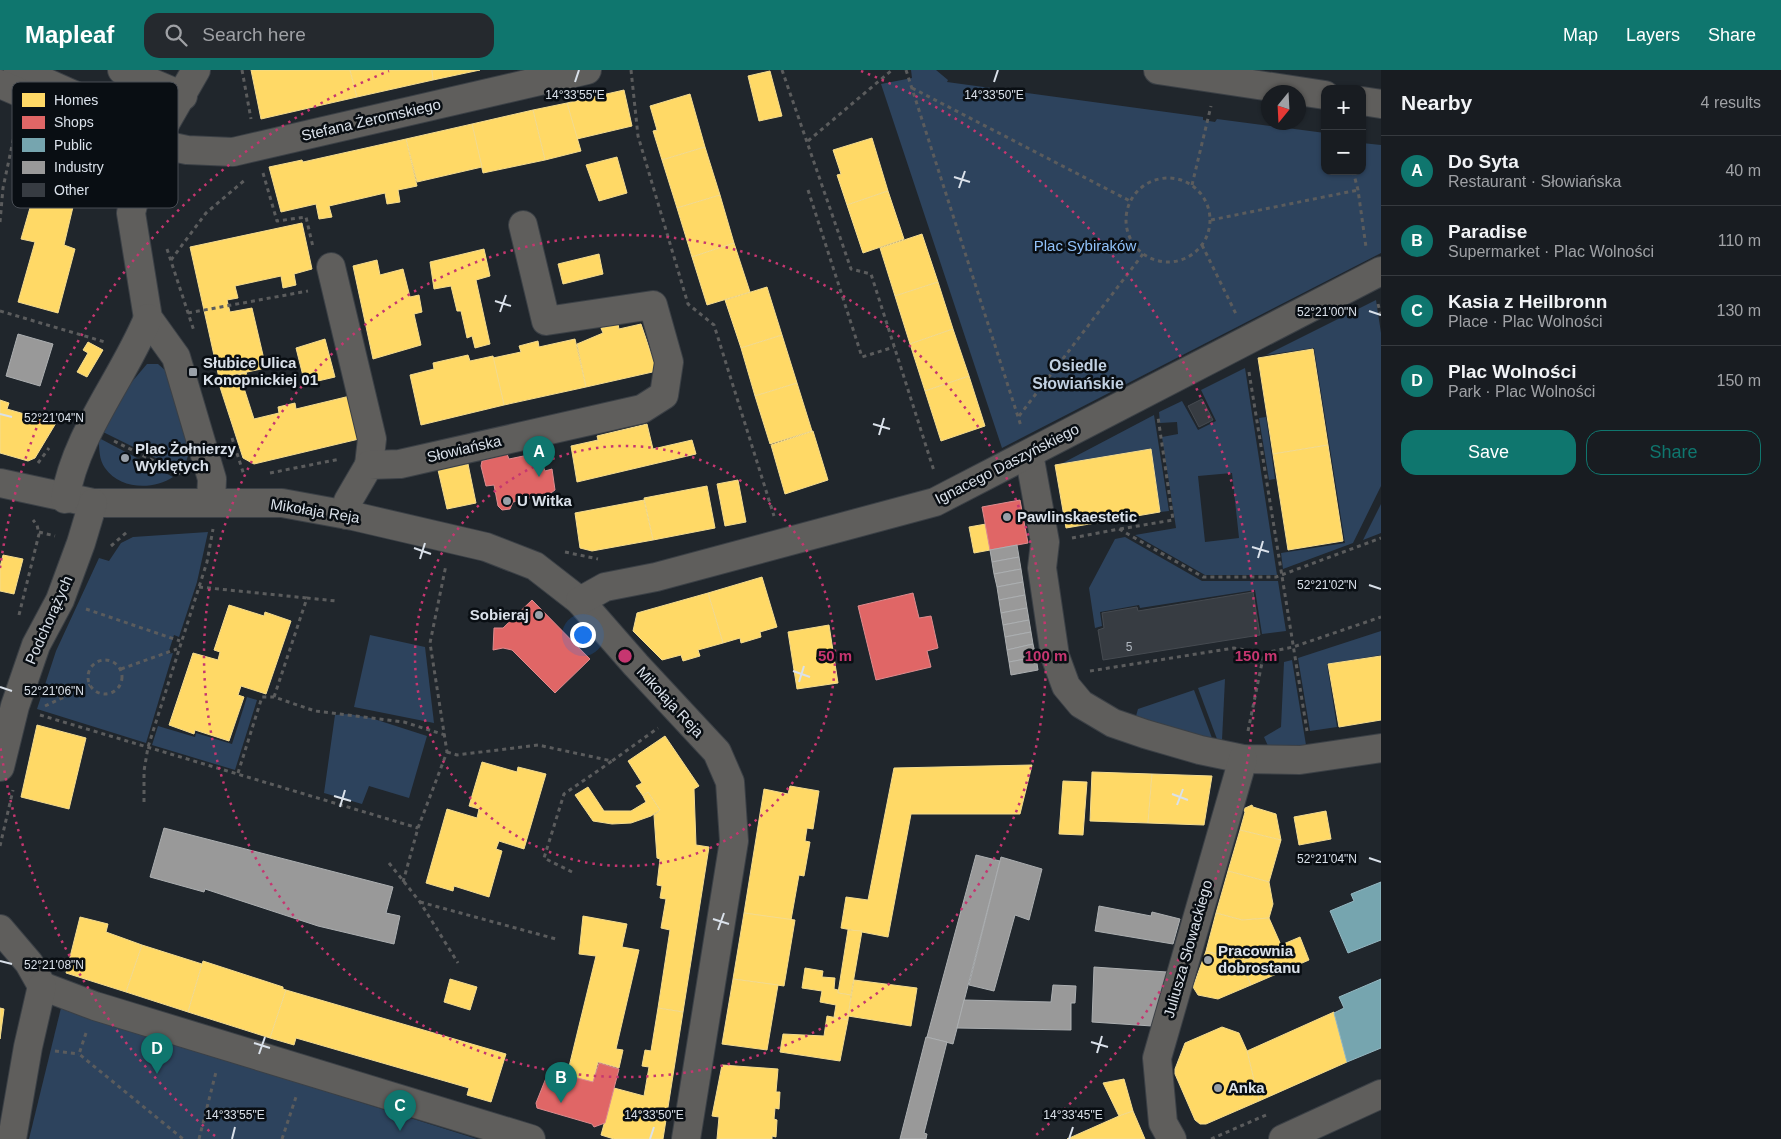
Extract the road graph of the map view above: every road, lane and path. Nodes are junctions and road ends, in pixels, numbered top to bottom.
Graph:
1 (18, 70) edge
2 (122, 70) edge
3 (196, 70) edge
4 (587, 70) edge
5 (631, 70) edge
6 (782, 70) edge
7 (892, 70) edge
8 (906, 70) edge
9 (1158, 70) edge
10 (1215, 79) junction
11 (45, 82) edge
12 (150, 82) edge
13 (0, 84) edge
14 (912, 88) junction
15 (12, 89) edge
16 (178, 94) edge
17 (1321, 94) edge
18 (183, 96) junction
19 (178, 102) edge
20 (1366, 102) edge
21 (1381, 104) edge
22 (808, 141) junction
23 (12, 143) edge
24 (178, 148) edge
25 (262, 167) dead end
26 (1354, 175) edge
27 (1192, 185) junction
28 (808, 190) dead end
29 (1358, 190) junction
30 (1130, 201) junction
31 (132, 208) edge
32 (1211, 220) junction
33 (0, 222) edge
34 (523, 225) dead end
35 (166, 244) dead end
36 (1202, 245) junction
37 (1143, 254) junction
38 (327, 268) junction
39 (1376, 274) edge
40 (0, 311) edge
41 (188, 313) junction
42 (148, 318) junction
43 (1238, 318) dead end
44 (194, 332) dead end
45 (1237, 346) junction
46 (894, 347) junction
47 (135, 349) junction
48 (1155, 409) dead end
49 (1019, 417) junction
50 (230, 433) dead end
51 (1029, 454) junction
52 (369, 465) junction
53 (935, 474) dead end
54 (246, 478) dead end
55 (0, 483) edge
56 (65, 498) junction
57 (93, 503) junction
58 (208, 513) junction
59 (347, 515) junction
60 (25, 518) dead end
61 (776, 524) dead end
62 (1119, 529) junction
63 (134, 530) dead end
64 (452, 538) junction
65 (1381, 538) edge
66 (1046, 543) junction
67 (106, 551) dead end
68 (561, 552) dead end
69 (606, 560) dead end
70 (1280, 575) junction
71 (199, 587) junction
72 (307, 598) junction
73 (60, 600) junction
74 (336, 601) dead end
75 (580, 601) junction
76 (1381, 617) edge
77 (18, 618) dead end
78 (180, 640) junction
79 (1293, 647) junction
80 (178, 649) junction
81 (1264, 654) junction
82 (121, 669) junction
83 (1061, 675) junction
84 (90, 685) junction
85 (274, 697) junction
86 (40, 709) dead end
87 (32, 712) dead end
88 (662, 725) dead end
89 (445, 735) junction
90 (148, 747) junction
91 (1381, 748) edge
92 (447, 752) junction
93 (1312, 758) junction
94 (1242, 759) junction
95 (612, 761) junction
96 (238, 773) junction
97 (7, 778) edge
98 (144, 802) dead end
99 (418, 828) junction
100 (0, 846) edge
101 (389, 863) dead end
102 (572, 872) dead end
103 (403, 882) junction
104 (420, 902) junction
105 (0, 929) edge
106 (556, 939) dead end
107 (458, 963) dead end
108 (42, 986) junction
109 (95, 1006) junction
110 (222, 1044) junction
111 (306, 1070) junction
112 (1381, 1094) edge
113 (12, 1139) edge
114 (183, 1139) edge
115 (199, 1139) edge
116 (282, 1139) edge
117 (531, 1139) edge
118 (686, 1139) edge
119 (1172, 1139) edge
120 (1283, 1139) edge

1 - 11 street
2 - 12 street
3 - 18 street
4 - 24 street, Stefana Żeromskiego
5 - 61 path
6 - 22 path
7 - 22 path
8 - 14 path
9 - 10 street
10 - 17 street
10 - 27 path
13 - 15 street, Stefana Żeromskiego
14 - 30 path
14 - 49 path
16 - 18 street
18 - 19 street
20 - 21 street
22 - 46 path
23 - 33 path
25 - 38 path
26 - 29 path
27 - 30 path
27 - 32 path
28 - 46 path
29 - 32 path
29 - 39 path
30 - 37 path
31 - 42 street
32 - 36 path
34 - 52 street, Słowiańska
35 - 41 path
36 - 37 path
36 - 43 path
37 - 49 path
38 - 41 path
38 - 52 street
39 - 45 street, Ignacego Daszyńskiego
40 - 47 path
41 - 44 path
42 - 47 street
42 - 58 street
45 - 51 street, Ignacego Daszyńskiego
45 - 70 path
46 - 53 path
47 - 56 street
48 - 62 path
49 - 51 path
50 - 54 path
51 - 66 street
51 - 75 street, Ignacego Daszyńskiego
52 - 59 street
55 - 56 street, Mikołaja Reja
56 - 57 street, Mikołaja Reja
57 - 58 street, Mikołaja Reja
57 - 73 street, Podchorążych
58 - 59 street, Mikołaja Reja
58 - 71 path
59 - 64 street, Mikołaja Reja
60 - 77 path
62 - 66 path
62 - 70 path
63 - 67 path
64 - 75 street, Mikołaja Reja
64 - 89 path
65 - 70 path
66 - 83 street
68 - 69 path
70 - 79 path
71 - 72 path
71 - 78 path
72 - 74 path
72 - 85 path
73 - 78 path
73 - 97 street, Podchorążych
75 - 118 street, Mikołaja Reja
76 - 79 path
78 - 80 path
79 - 81 path
79 - 93 path
80 - 82 path
80 - 90 path
81 - 83 path
81 - 94 path
82 - 84 path
82 - 84 path
83 - 94 street
84 - 86 path
85 - 89 path
85 - 96 path
87 - 90 path
88 - 95 path
89 - 92 path
90 - 96 path
90 - 98 path
91 - 93 street
92 - 95 path
92 - 99 path
93 - 94 street
94 - 119 street, Juliusza Słowackiego
95 - 102 path
96 - 99 path
97 - 100 path
99 - 103 path
101 - 103 path
103 - 104 path
104 - 106 path
104 - 107 path
105 - 108 street
108 - 109 street
108 - 113 street
109 - 110 street
109 - 114 path
110 - 111 street
110 - 115 path
111 - 116 path
111 - 117 street
112 - 120 street

